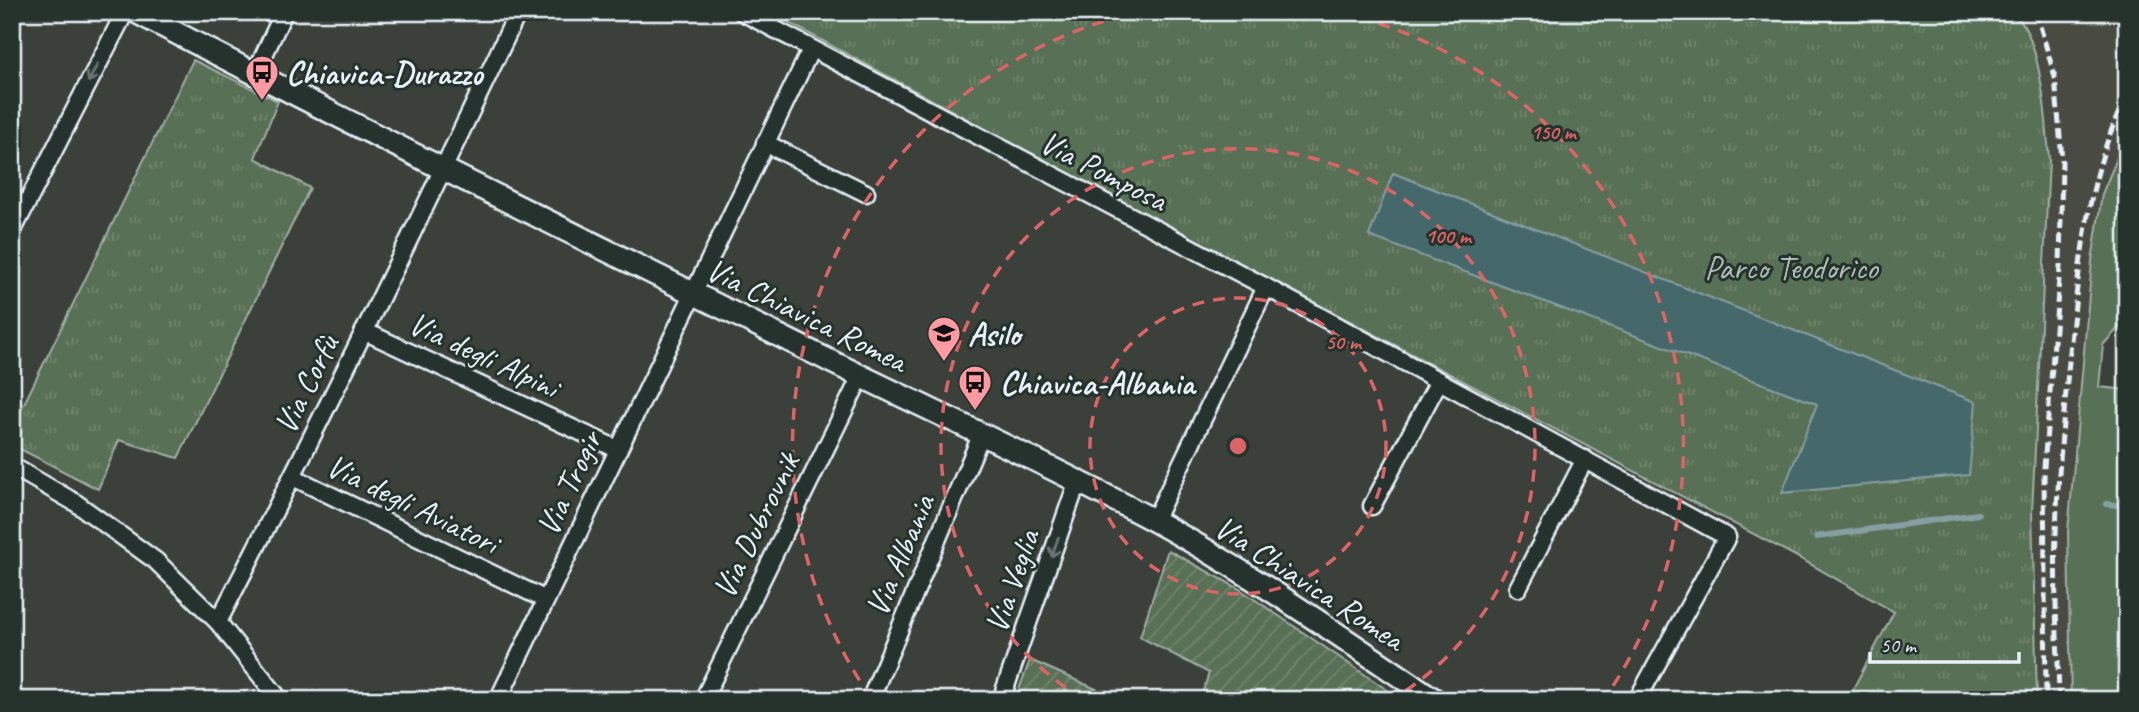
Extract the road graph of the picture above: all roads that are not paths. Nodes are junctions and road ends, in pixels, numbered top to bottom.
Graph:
1 (125, 12) edge
2 (136, 12) edge
3 (284, 12) edge
4 (518, 12) edge
5 (742, 12) edge
6 (811, 49) junction
7 (255, 74) junction
8 (765, 143) junction
9 (443, 171) junction
10 (866, 194) dead end
11 (12, 232) edge
12 (1266, 287) junction
13 (692, 293) junction
14 (364, 331) junction
15 (861, 376) junction
16 (1439, 381) junction
17 (982, 433) junction
18 (617, 449) junction
19 (1585, 459) junction
20 (12, 466) edge
21 (12, 475) edge
22 (293, 477) junction
23 (34, 479) junction
24 (1077, 483) junction
25 (1372, 506) dead end
26 (1154, 521) junction
27 (1518, 588) dead end
28 (546, 600) junction
29 (219, 622) junction
30 (280, 700) edge
31 (498, 700) edge
32 (703, 700) edge
33 (870, 700) edge
34 (1001, 700) edge
35 (1435, 700) edge
36 (1637, 700) edge

1 -> 11 street
2 - 7 street, Via Chiavica Romea
3 - 7 street
4 - 9 street, Via Corfù
5 - 6 street, Via Pomposa
6 - 8 street, Via Trogir
6 - 12 street, Via Pomposa
7 - 9 street, Via Chiavica Romea
8 - 10 street
8 - 13 street, Via Trogir
9 - 13 street, Via Chiavica Romea
9 - 14 street, Via Corfù
12 - 16 street, Via Pomposa
12 - 26 street
13 - 15 street, Via Chiavica Romea
13 - 18 street, Via Trogir
14 - 18 street, Via degli Alpini
14 - 22 street, Via Corfù
15 - 17 street, Via Chiavica Romea
15 - 32 street, Via Dubrovnik
16 - 19 street, Via Pomposa
16 - 25 street
17 - 24 street, Via Chiavica Romea
17 - 33 street, Via Albania
18 - 28 street, Via Trogir
19 - 27 street
19 - 36 street, Via Pomposa
20 - 23 street
21 - 23 street
22 - 28 street, Via degli Aviatori
22 - 29 street, Via Corfù
23 - 29 street
24 - 26 street, Via Chiavica Romea
24 -> 34 street, Via Veglia
26 - 35 street, Via Chiavica Romea
28 - 31 street, Via Trogir
29 - 30 street

